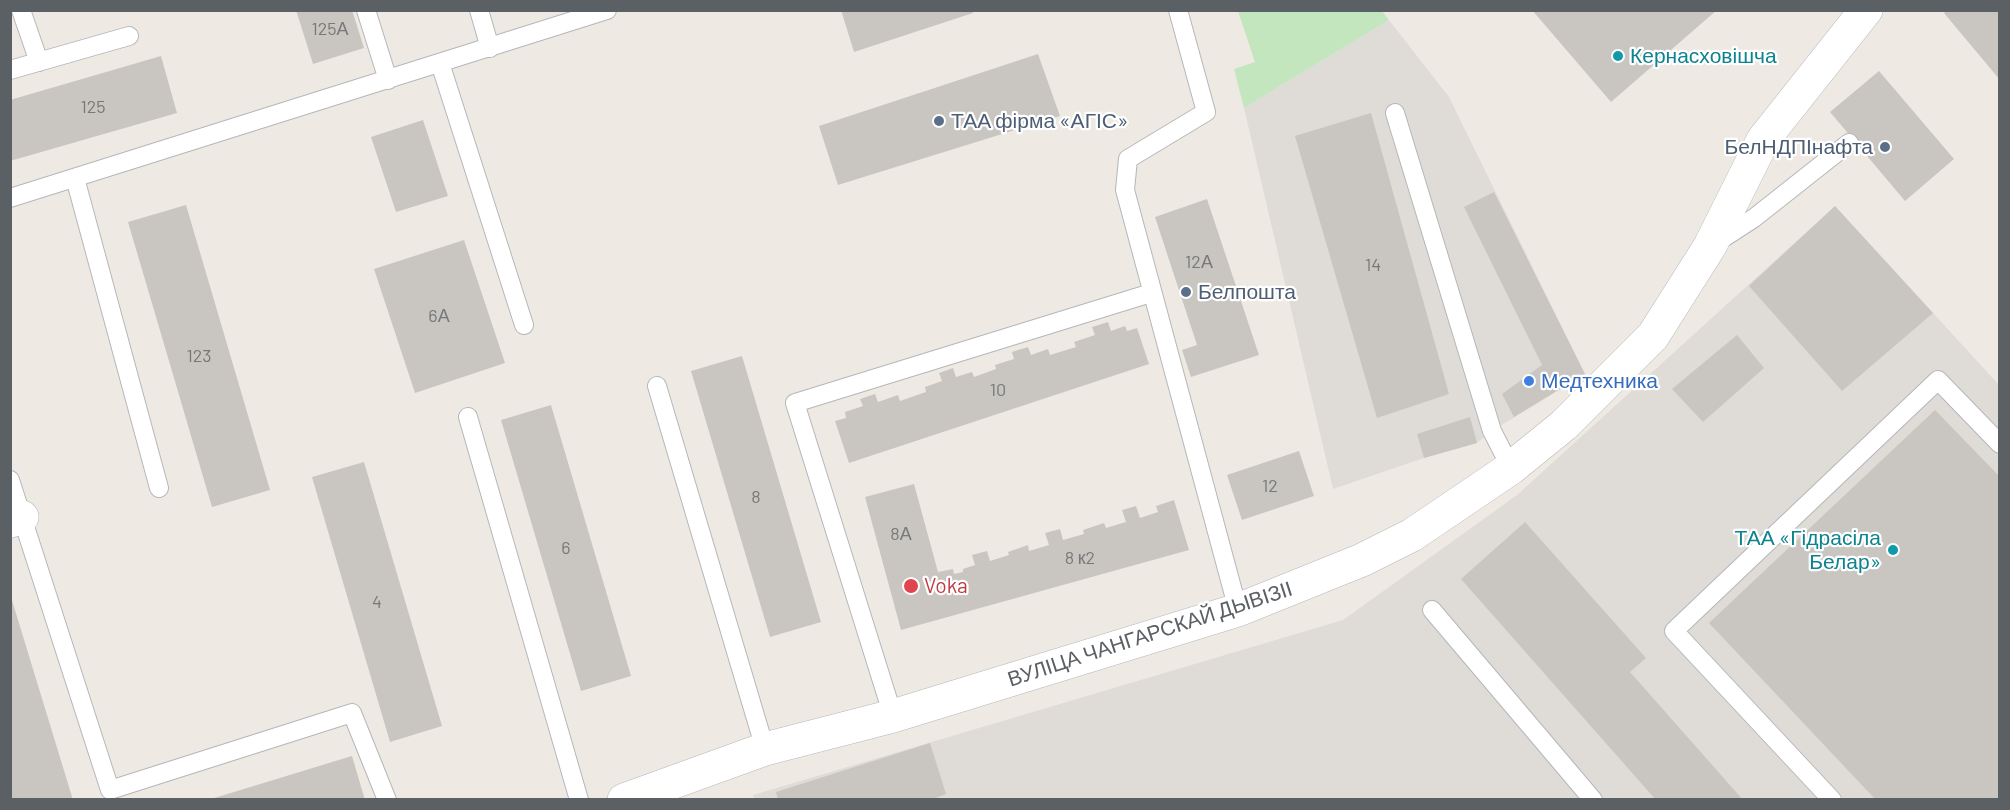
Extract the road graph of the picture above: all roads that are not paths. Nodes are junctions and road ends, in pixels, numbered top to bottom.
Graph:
1 (21, 10) edge
2 (366, 10) edge
3 (479, 10) edge
4 (607, 10) edge
5 (1178, 10) edge
6 (1866, 10) edge
7 (129, 36) dead end
8 (490, 48) junction
9 (39, 62) junction
10 (440, 63) junction
11 (10, 70) edge
12 (388, 80) junction
13 (1395, 113) dead end
14 (1849, 143) dead end
15 (75, 178) junction
16 (10, 198) edge
17 (1710, 246) junction
18 (1151, 292) junction
19 (524, 325) dead end
20 (657, 386) dead end
21 (468, 417) dead end
22 (2000, 444) edge
23 (1511, 468) junction
24 (10, 480) edge
25 (159, 488) dead end
26 (16, 519) edge
27 (1238, 610) junction
28 (1432, 610) dead end
29 (892, 716) junction
30 (765, 749) junction
31 (387, 800) edge
32 (579, 800) edge
33 (624, 800) edge
34 (1593, 800) edge
35 (1832, 800) edge

1 - 9 lane
2 - 12 lane
3 - 8 lane
4 - 8 lane
5 - 18 lane
6 - 17 street, ВУЛІЦА ЧАНГАРСКАЙ ДЫВІЗІІ
7 - 9 lane
8 - 10 lane
9 - 11 lane
10 - 12 lane
10 - 19 lane
12 - 15 lane
13 - 23 lane
14 - 17 lane
15 - 16 lane
15 - 25 lane
17 - 23 street, ВУЛІЦА ЧАНГАРСКАЙ ДЫВІЗІІ
18 - 27 lane
18 - 29 lane
20 - 30 lane
21 - 32 lane
22 - 35 lane
23 - 27 street, ВУЛІЦА ЧАНГАРСКАЙ ДЫВІЗІІ
24 - 26 lane
26 - 31 lane
27 - 29 street, ВУЛІЦА ЧАНГАРСКАЙ ДЫВІЗІІ
28 - 34 lane
29 - 30 street, ВУЛІЦА ЧАНГАРСКАЙ ДЫВІЗІІ
30 - 33 street, ВУЛІЦА ЧАНГАРСКАЙ ДЫВІЗІІ

